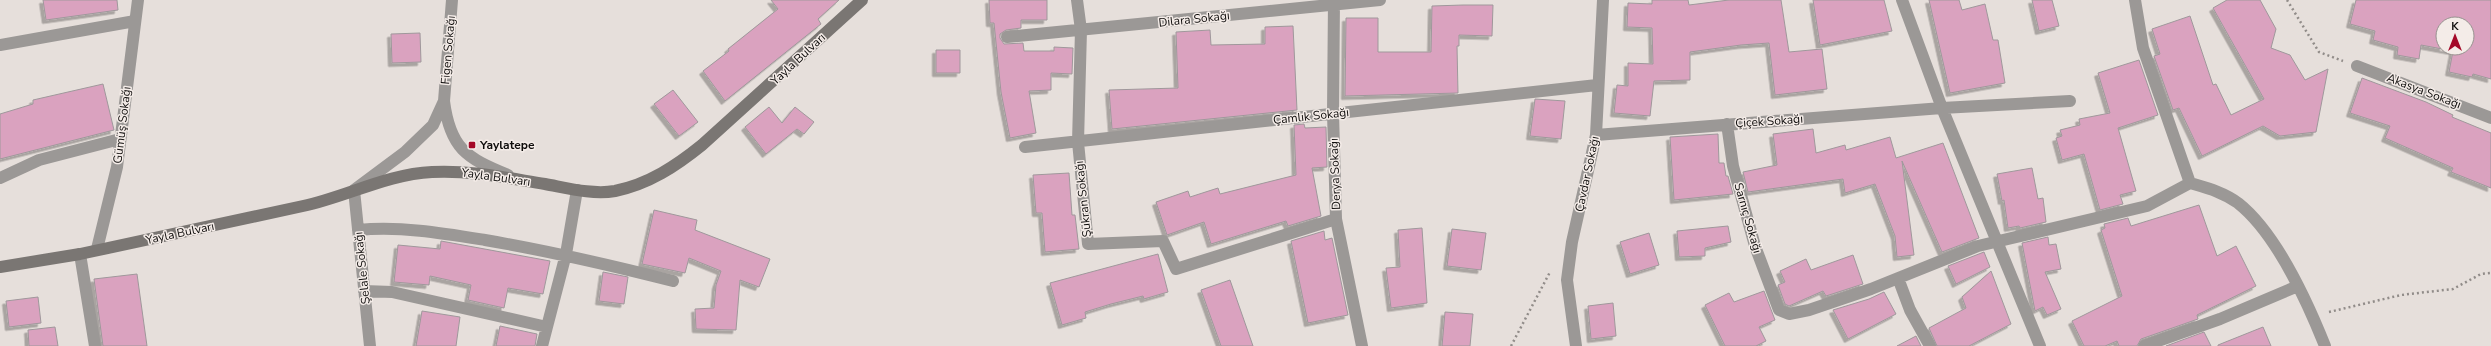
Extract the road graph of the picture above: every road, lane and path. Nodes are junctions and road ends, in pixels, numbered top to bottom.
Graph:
1 (138, 0) edge
2 (452, 0) edge
3 (862, 0) edge
4 (1077, 0) edge
5 (1380, 0) edge
6 (1603, 0) edge
7 (1902, 0) edge
8 (2135, 0) edge
9 (2287, 0) edge
10 (1334, 2) edge
11 (135, 21) junction
12 (1081, 30) junction
13 (1007, 36) dead end
14 (0, 45) edge
15 (2331, 58) dead end
16 (2357, 66) dead end
17 (1597, 85) junction
18 (444, 101) junction
19 (2070, 101) dead end
20 (1942, 108) junction
21 (1333, 113) junction
22 (2491, 118) edge
23 (1727, 124) junction
24 (1596, 135) junction
25 (120, 139) junction
26 (1078, 142) junction
27 (1025, 147) dead end
28 (0, 178) edge
29 (518, 180) junction
30 (2190, 183) junction
31 (354, 190) junction
32 (577, 190) junction
33 (1336, 219) junction
34 (358, 230) junction
35 (1996, 243) junction
36 (97, 249) junction
37 (80, 254) junction
38 (566, 254) junction
39 (0, 267) edge
40 (1554, 268) dead end
41 (2491, 273) edge
42 (1898, 278) junction
43 (673, 280) dead end
44 (2298, 286) junction
45 (364, 291) junction
46 (2313, 317) junction
47 (547, 327) junction
48 (95, 346) edge
49 (370, 346) edge
50 (542, 346) edge
51 (1362, 346) edge
52 (1511, 346) edge
53 (1576, 346) edge
54 (1930, 346) edge
55 (2040, 346) edge
56 (2144, 346) edge
57 (2325, 346) edge

1 - 11 street, Gümüş Sokağı
2 - 18 street, Figen Sokağı
3 - 32 main road, Yayla Bulvarı
4 - 12 street, Şükran Sokağı
5 - 10 street, Dilara Sokağı
6 - 17 street, Çavdar Sokağı
7 - 20 street
8 - 30 street
9 - 15 path
10 - 12 street, Dilara Sokağı
10 - 21 street, Derya Sokağı
11 - 14 street
11 - 25 street, Gümüş Sokağı
12 - 13 street, Dilara Sokağı
12 - 26 street, Şükran Sokağı
16 - 22 street, Akasya Sokağı
17 - 21 street, Çamlık Sokağı
17 - 24 street, Çavdar Sokağı
18 - 29 street
18 - 31 street
19 - 20 street, Çiçek Sokağı
20 - 23 street, Çiçek Sokağı
20 - 35 street
21 - 26 street, Çamlık Sokağı
21 - 33 street, Derya Sokağı
23 - 24 street, Çiçek Sokağı
23 - 42 street, Sarnıç Sokağı
24 - 53 street, Çavdar Sokağı
25 - 28 street
25 - 36 street, Gümüş Sokağı
26 - 27 street, Çamlık Sokağı
26 - 33 street, Şükran Sokağı
29 - 31 main road, Yayla Bulvarı
29 - 32 main road, Yayla Bulvarı
30 - 35 street
30 - 44 street
31 - 34 street, Şelale Sokağı
31 - 36 main road, Yayla Bulvarı
32 - 38 street
33 - 51 street, Derya Sokağı
34 - 38 street
34 - 45 street, Şelale Sokağı
35 - 42 street
35 - 55 street
36 - 37 main road, Yayla Bulvarı
37 - 39 main road, Yayla Bulvarı
37 - 48 street
38 - 43 street
38 - 47 street
40 - 52 path
41 - 46 path
42 - 54 street
44 - 46 street
44 - 56 street
45 - 47 street
45 - 49 street, Şelale Sokağı
46 - 57 street
47 - 50 street

